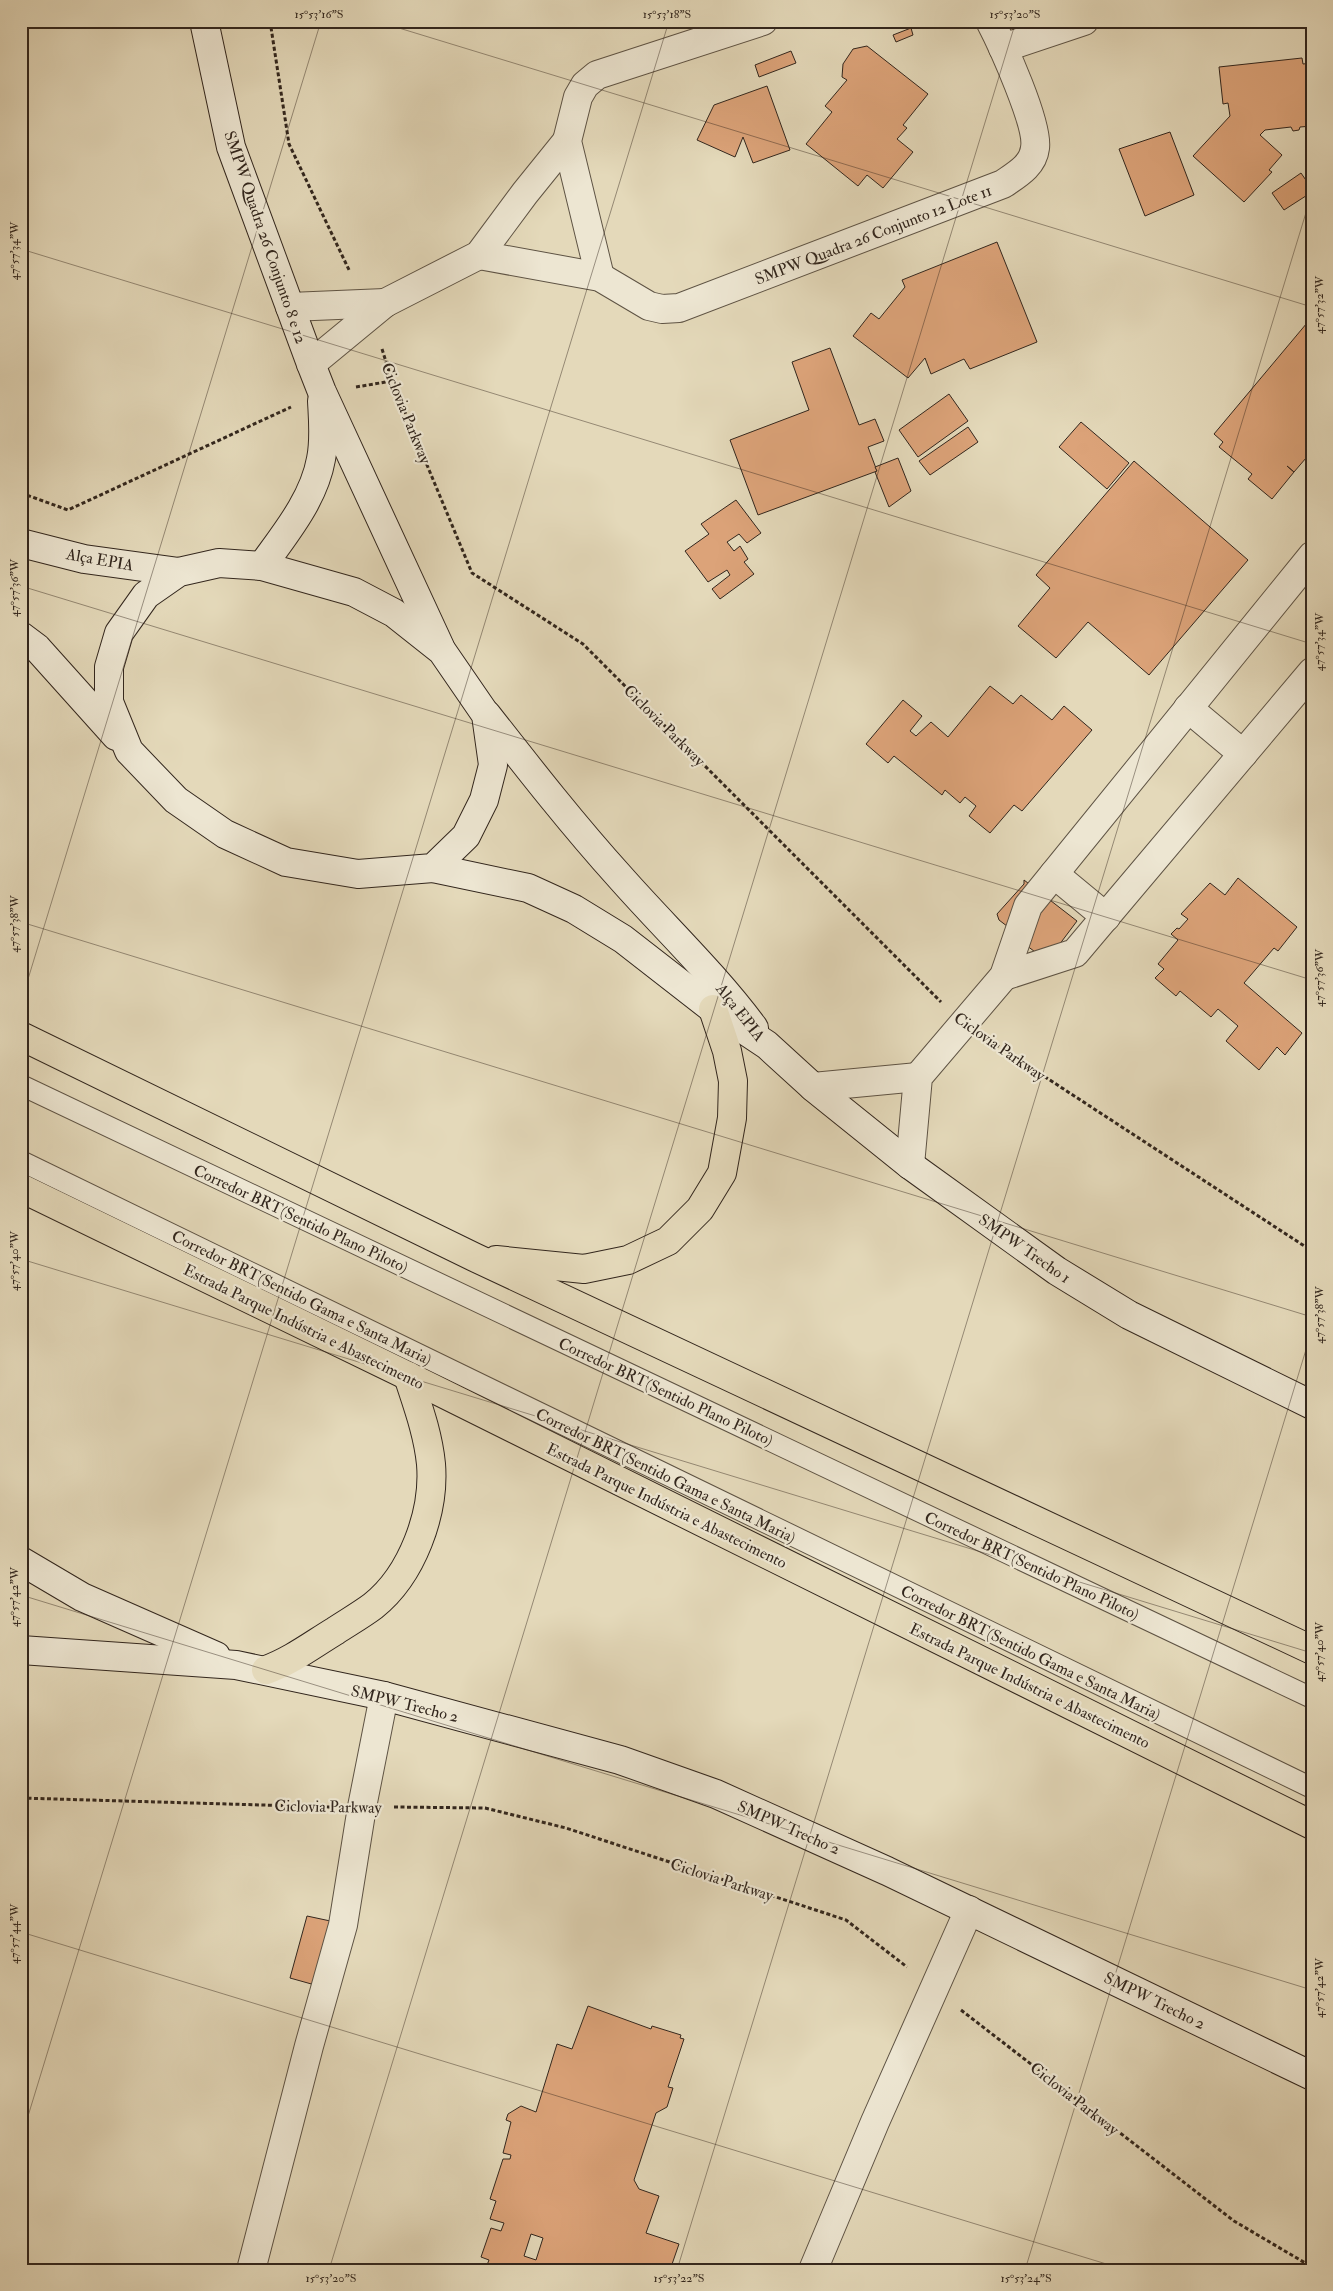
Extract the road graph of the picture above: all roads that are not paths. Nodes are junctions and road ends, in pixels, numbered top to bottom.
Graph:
1 (204, 21) edge
2 (763, 21) edge
3 (990, 21) edge
4 (1084, 21) edge
5 (1004, 48) junction
6 (567, 141) junction
7 (480, 255) junction
8 (600, 277) junction
9 (290, 307) junction
10 (373, 307) junction
11 (311, 364) junction
12 (322, 392) junction
13 (21, 543) edge
14 (1312, 556) edge
15 (262, 566) junction
16 (179, 572) junction
17 (21, 636) edge
18 (442, 651) junction
19 (1312, 672) edge
20 (1188, 708) junction
21 (486, 714) junction
22 (129, 751) junction
23 (1243, 754) junction
24 (433, 868) junction
25 (1054, 874) junction
26 (1106, 917) junction
27 (1004, 976) junction
28 (713, 1009) junction
29 (21, 1036) edge
30 (767, 1045) junction
31 (918, 1077) junction
32 (21, 1085) edge
33 (813, 1087) junction
34 (21, 1161) edge
35 (910, 1165) junction
36 (21, 1188) edge
37 (474, 1257) junction
38 (408, 1376) junction
39 (1312, 1405) edge
40 (21, 1561) edge
41 (21, 1650) edge
42 (1312, 1650) edge
43 (236, 1665) junction
44 (266, 1670) junction
45 (384, 1696) junction
46 (1312, 1698) edge
47 (1312, 1788) edge
48 (1312, 1825) edge
49 (969, 1910) junction
50 (1312, 2076) edge
51 (251, 2270) edge
52 (813, 2270) edge

1 - 9 street, SMPW Quadra 26 Conjunto 8 e 12
2 - 6 street
3 - 5 street, SMPW Quadra 26 Conjunto 12 Lote 11
4 - 5 street
5 - 8 street, SMPW Quadra 26 Conjunto 12 Lote 11
6 - 7 street
6 - 8 street
7 - 8 street, SMPW Quadra 26 Conjunto 12 Lote 11
7 - 10 street
9 - 10 street
9 - 11 street, SMPW Quadra 26 Conjunto 8 e 12
10 - 11 street
11 - 12 street, SMPW Quadra 26 Conjunto 8 e 12
12 - 15 street, SMPW Quadra 26 Conjunto 8 e 12
12 - 18 street, SMPW Quadra 26 Conjunto 8 e 12
13 - 16 street, Alça EPIA
14 - 20 street
15 - 16 street
15 - 18 street
16 - 22 street
17 - 22 street
18 - 21 street, Alça EPIA
19 - 23 street
20 - 23 street
20 - 25 street
21 - 24 street
21 - 30 street, Alça EPIA
22 - 24 street, Alça EPIA
23 - 26 street
24 - 28 street, Alça EPIA
25 - 26 street
25 - 27 street
26 - 27 street
27 - 31 street
28 - 30 street, Alça EPIA
28 - 37 highway
29 - 37 highway
30 - 33 street, SMPW Trecho 1
31 - 33 street
31 - 35 street
32 - 46 lane, Corredor BRT(Sentido Plano Piloto)
33 - 35 street, SMPW Trecho 1
34 - 47 lane, Corredor BRT(Sentido Gama e Santa Maria)
35 - 39 street, SMPW Trecho 1
36 - 38 highway, Estrada Parque Indústria e Abastecimento
37 - 42 highway
38 - 44 highway
38 - 48 highway, Estrada Parque Indústria e Abastecimento
40 - 43 street
41 - 43 street
43 - 44 street, SMPW Trecho 2
44 - 45 street, SMPW Trecho 2
45 - 49 street, SMPW Trecho 2
45 - 51 street
49 - 50 street, SMPW Trecho 2
49 - 52 street

